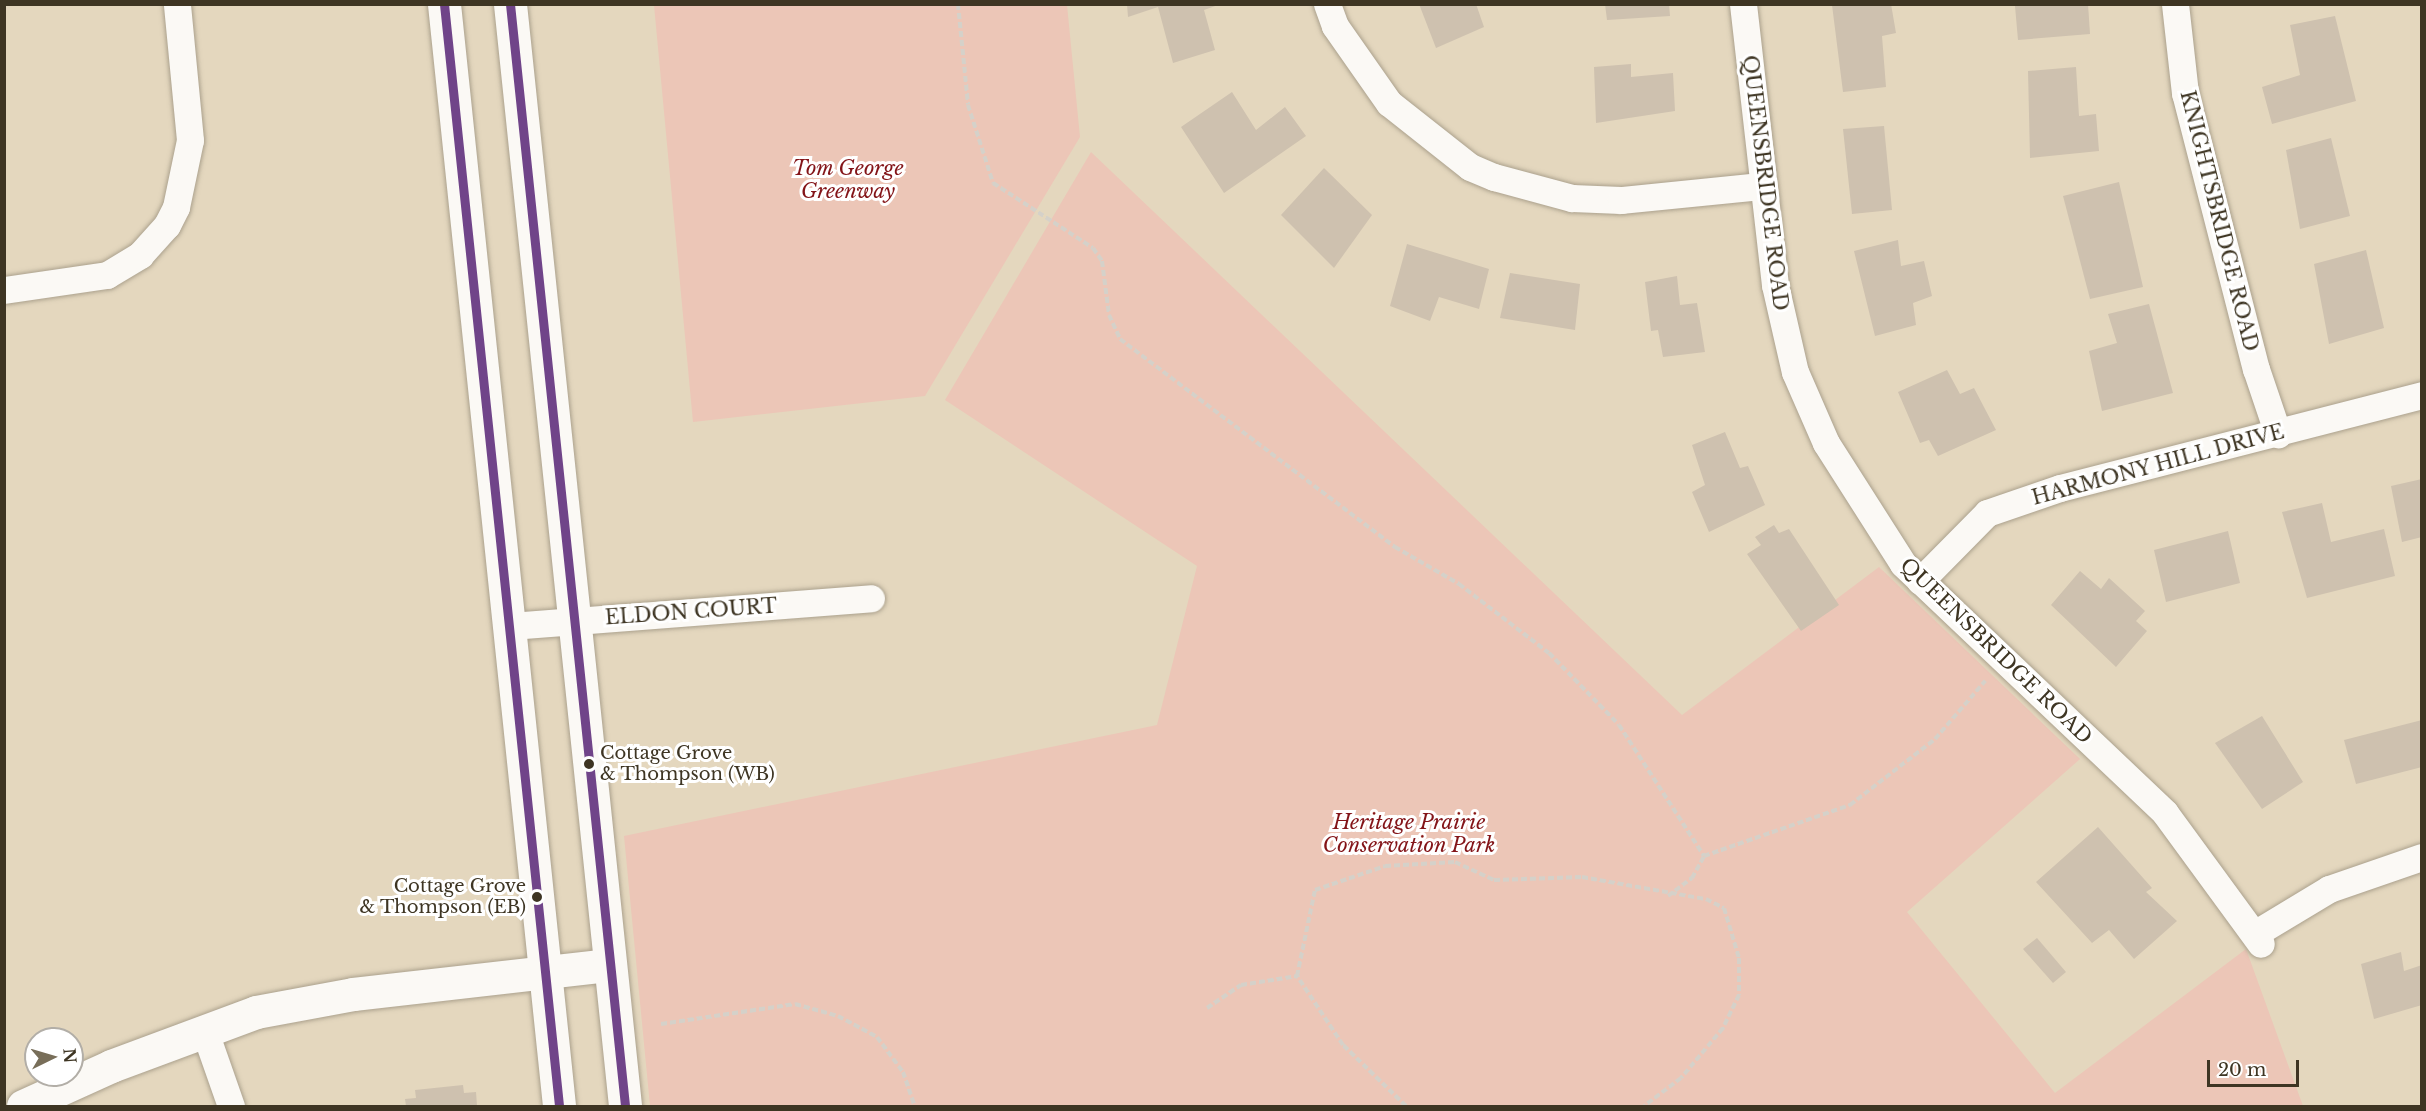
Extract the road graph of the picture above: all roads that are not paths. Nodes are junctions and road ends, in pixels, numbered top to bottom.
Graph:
1 (177, 4) edge
2 (444, 4) edge
3 (510, 4) edge
4 (1327, 4) edge
5 (1743, 4) edge
6 (2175, 4) edge
7 (1762, 186) junction
8 (4, 290) edge
9 (2421, 395) edge
10 (2278, 434) junction
11 (1920, 580) junction
12 (871, 598) dead end
13 (575, 620) junction
14 (511, 626) junction
15 (2421, 857) edge
16 (609, 964) junction
17 (548, 973) junction
18 (204, 1029) junction
19 (23, 1107) edge
20 (231, 1107) edge
21 (559, 1107) edge
22 (625, 1107) edge

1 - 8 street
2 - 14 main road
3 - 13 main road
4 - 7 street
5 - 7 street, QUEENSBRIDGE ROAD
6 - 10 street, KNIGHTSBRIDGE ROAD
7 - 11 street, QUEENSBRIDGE ROAD
9 - 10 street, HARMONY HILL DRIVE
10 - 11 street, HARMONY HILL DRIVE
11 - 15 street, QUEENSBRIDGE ROAD
12 - 13 street, ELDON COURT
13 - 14 street, ELDON COURT
13 - 16 main road
14 - 17 main road
16 - 17 main road
16 - 22 main road
17 - 18 main road
17 - 21 main road
18 - 19 main road
18 - 20 street

